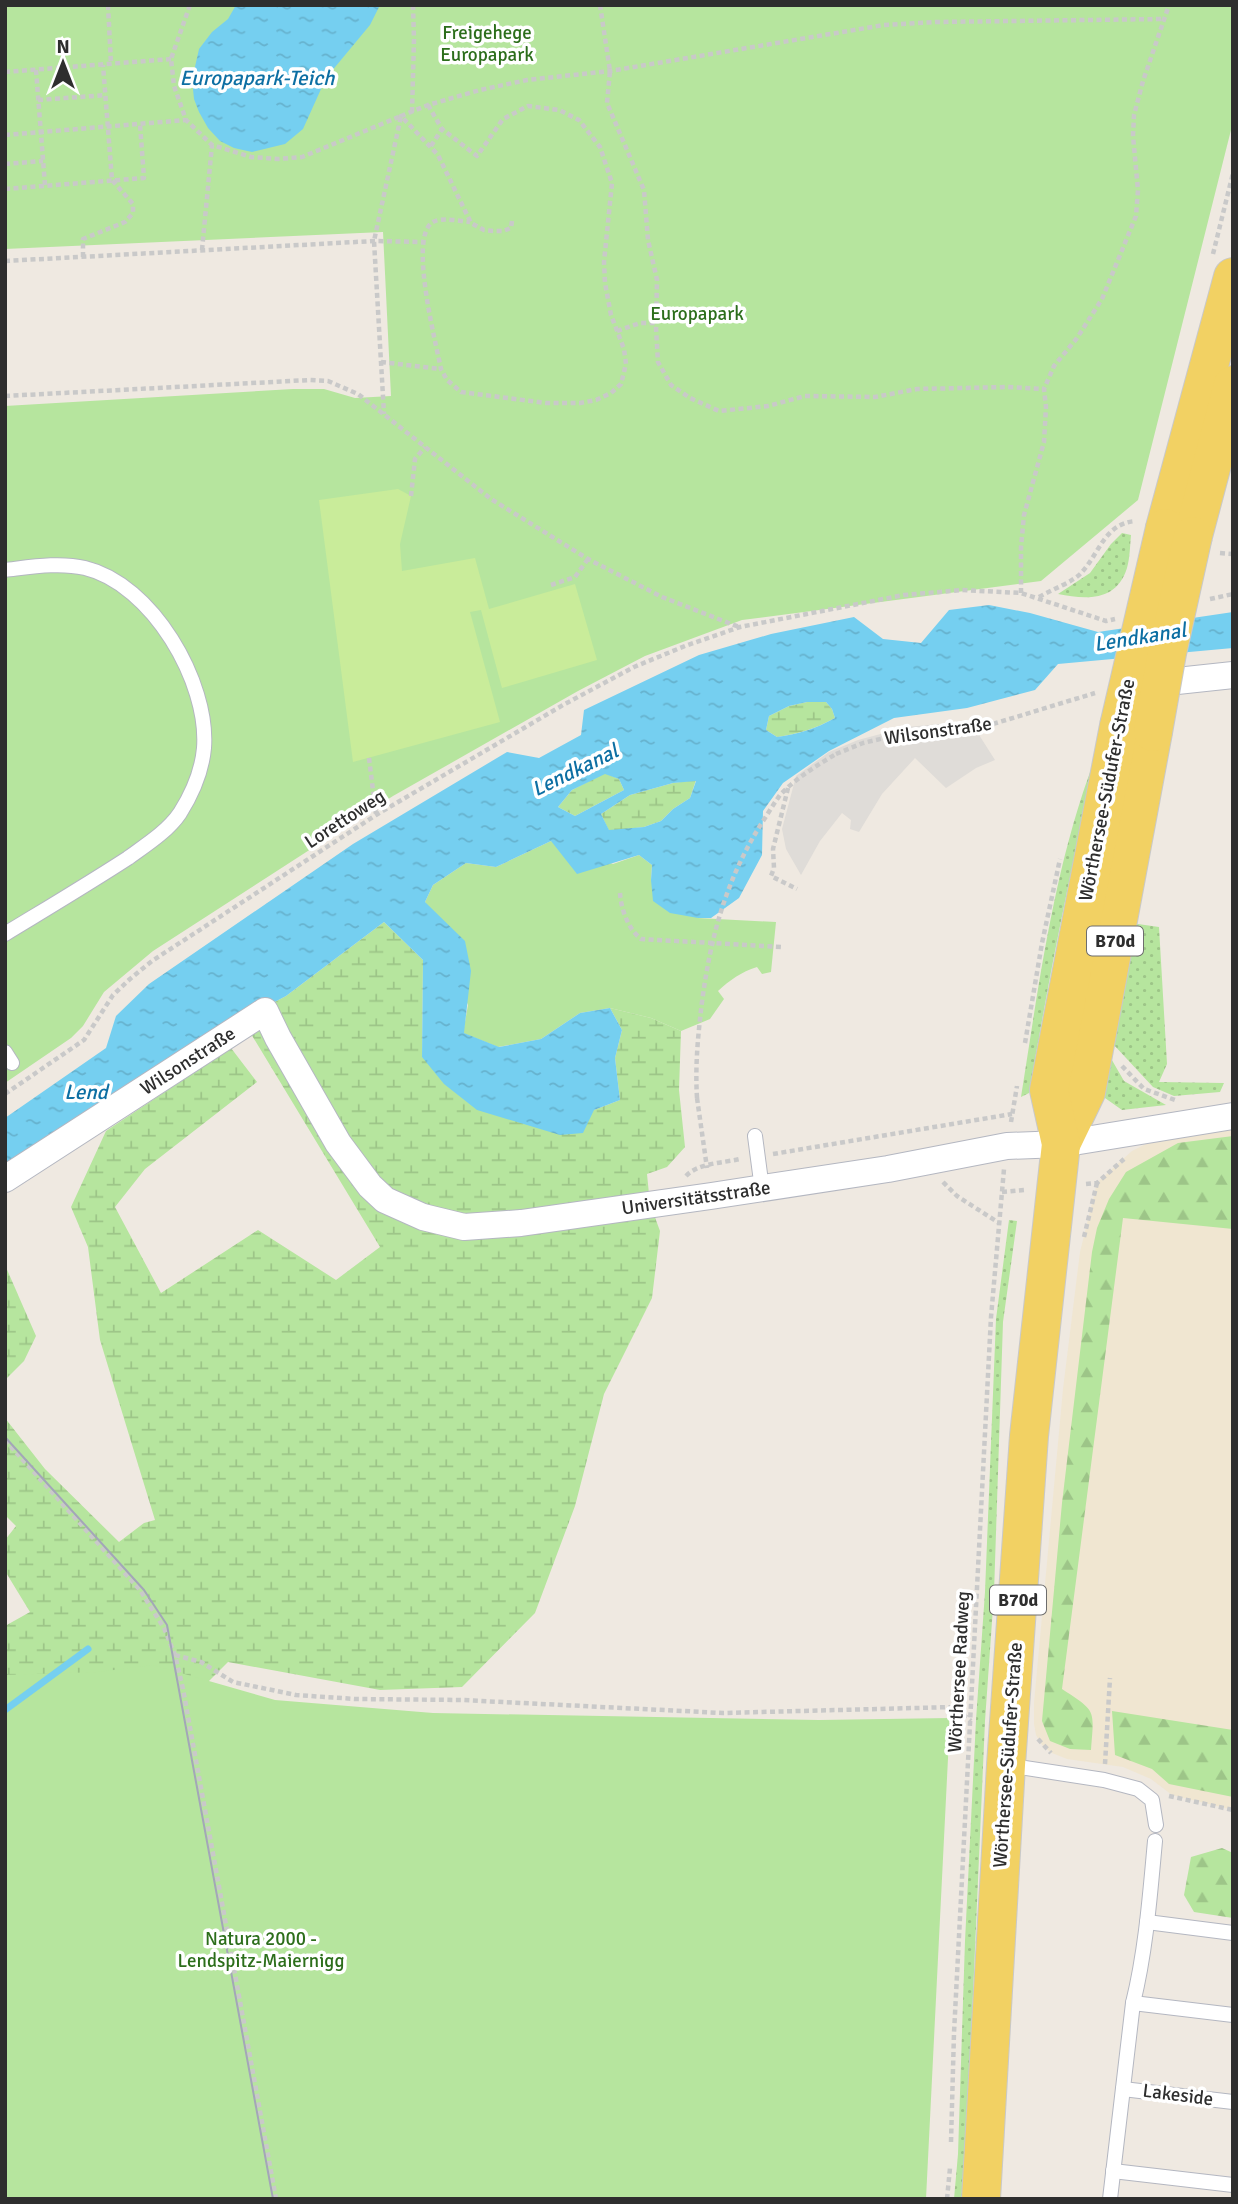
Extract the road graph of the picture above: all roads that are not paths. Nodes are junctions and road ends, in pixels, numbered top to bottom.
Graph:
1 (1233, 277) edge
2 (1233, 385) edge
3 (1165, 528) junction
4 (5, 570) edge
5 (1233, 675) edge
6 (1149, 684) road end
7 (5, 934) edge
8 (265, 1011) joint
9 (1226, 1117) edge
10 (755, 1136) dead end
11 (1060, 1144) junction
12 (5, 1179) edge
13 (762, 1189) junction
14 (1006, 1765) junction
15 (1156, 1825) dead end
16 (1155, 1841) dead end
17 (1147, 1922) junction
18 (1233, 1933) edge
19 (1133, 2003) junction
20 (1233, 2015) edge
21 (1123, 2089) junction
22 (1233, 2102) edge
23 (1113, 2171) junction
24 (1233, 2185) edge
25 (981, 2199) edge
26 (1110, 2199) edge

1 - 3 main road, Wörthersee-Südufer-Straße / B70d
2 - 3 main road, Wörthersee-Südufer-Straße / B70d
3 - 11 main road, Wörthersee-Südufer-Straße / B70d, bridge
4 - 7 lane
5 - 6 street
8 - 12 street, Wilsonstraße
8 - 13 street, Universitätsstraße
9 - 11 street, Universitätsstraße
10 - 13 lane
11 - 13 street, Universitätsstraße
11 - 14 main road, Wörthersee-Südufer-Straße / B70d
14 - 15 lane
14 - 25 main road, Wörthersee-Südufer-Straße / B70d
16 - 17 lane, Lakeside
17 - 18 lane
17 - 19 lane, Lakeside
19 - 20 lane
19 - 21 lane, Lakeside
21 - 22 lane, Lakeside
21 - 23 lane, Lakeside
23 - 24 lane
23 - 26 lane, Lakeside

